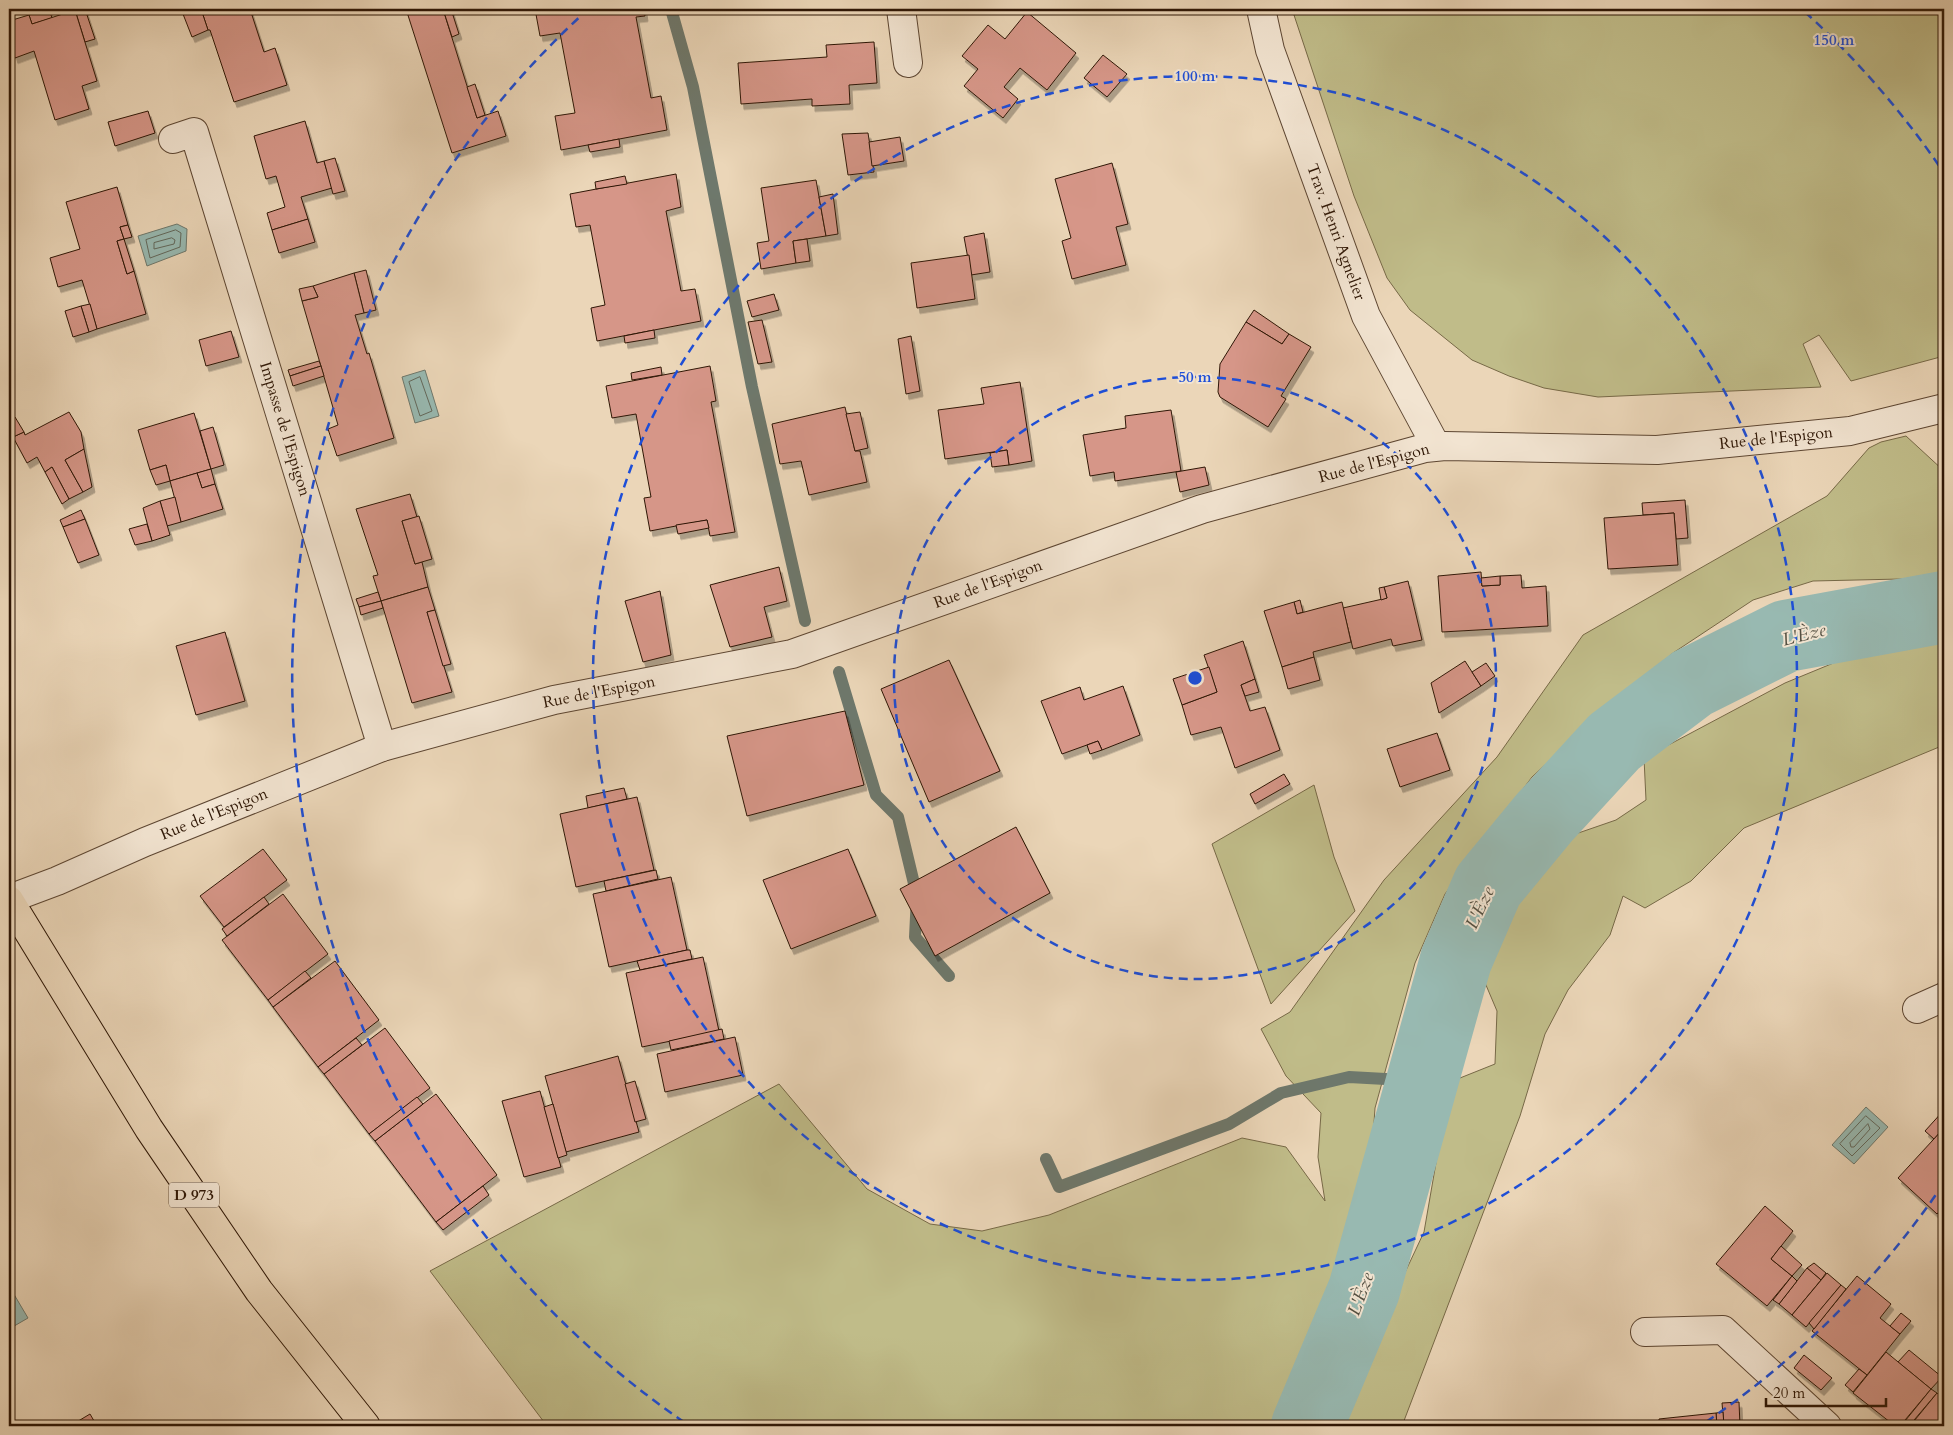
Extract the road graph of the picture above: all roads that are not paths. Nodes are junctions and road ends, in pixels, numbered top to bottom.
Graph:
1 (901, 9) edge
2 (1261, 9) edge
3 (908, 63) dead end
4 (173, 139) dead end
5 (1944, 408) edge
6 (1436, 446) junction
7 (382, 746) junction
8 (9, 899) edge
9 (1944, 997) edge
10 (1917, 1009) dead end
11 (1646, 1332) dead end
12 (366, 1426) edge
13 (1827, 1426) edge

1 - 3 street
2 - 6 street, Trav. Henri Agnelier
4 - 7 street, Impasse de l'Espigon
5 - 6 street, Rue de l'Espigon
6 - 7 street, Rue de l'Espigon
7 - 8 street, Rue de l'Espigon
8 - 12 main road, D 973
9 - 10 street
11 - 13 street

